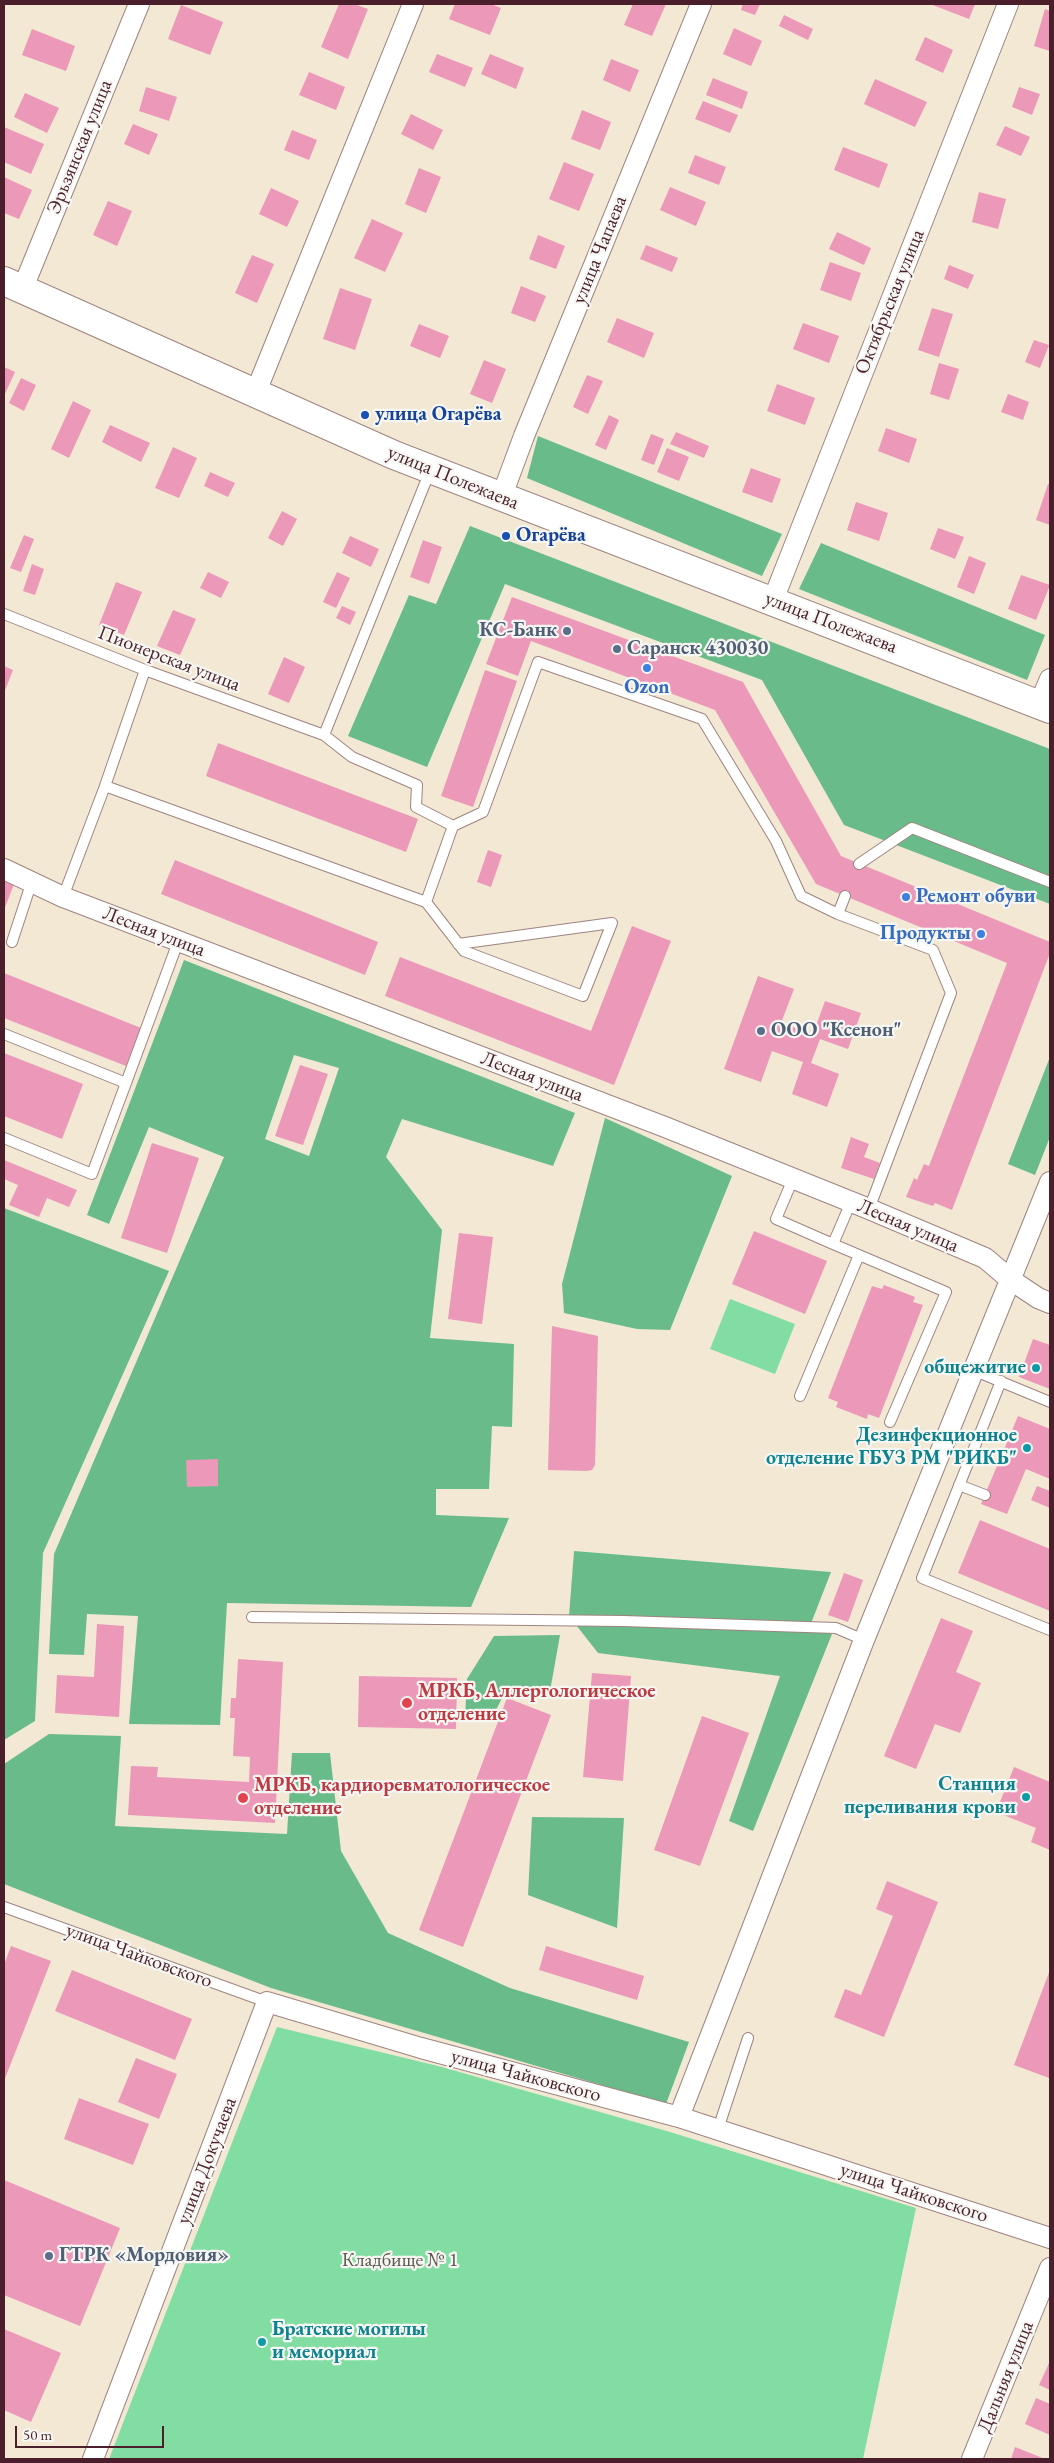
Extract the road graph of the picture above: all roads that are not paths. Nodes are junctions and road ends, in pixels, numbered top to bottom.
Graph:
1 (139, 4) edge
2 (413, 4) edge
3 (701, 4) edge
4 (1008, 4) edge
5 (13, 286) edge
6 (255, 394) junction
7 (431, 470) junction
8 (501, 498) junction
9 (773, 600) junction
10 (4, 614) edge
11 (144, 670) junction
12 (1050, 679) edge
13 (1044, 707) edge
14 (324, 735) junction
15 (105, 786) junction
16 (454, 826) junction
17 (859, 864) dead end
18 (4, 869) edge
19 (32, 882) junction
20 (1050, 882) edge
21 (845, 896) dead end
22 (63, 897) junction
23 (426, 902) junction
24 (838, 914) junction
25 (12, 942) dead end
26 (178, 942) junction
27 (458, 944) junction
28 (4, 1034) edge
29 (126, 1083) junction
30 (4, 1138) edge
31 (793, 1178) junction
32 (1050, 1182) edge
33 (860, 1205) junction
34 (833, 1244) junction
35 (859, 1255) junction
36 (1011, 1280) junction
37 (1050, 1303) edge
38 (975, 1371) junction
39 (1001, 1381) junction
40 (800, 1396) dead end
41 (1050, 1402) edge
42 (890, 1422) dead end
43 (959, 1485) junction
44 (985, 1495) dead end
45 (252, 1617) dead end
46 (1050, 1630) edge
47 (864, 1640) junction
48 (4, 1908) edge
49 (267, 2002) junction
50 (748, 2038) dead end
51 (679, 2117) junction
52 (718, 2129) junction
53 (1050, 2238) edge
54 (1050, 2268) edge
55 (93, 2459) edge
56 (972, 2459) edge

1 - 5 street, Эрьзянская улица
2 - 6 street
3 - 8 street, улица Чапаева
4 - 9 street, Октябрьская улица
5 - 6 main road, улица Полежаева
6 - 7 main road, улица Полежаева
7 - 8 main road, улица Полежаева
7 - 14 lane
8 - 9 main road, улица Полежаева
9 - 13 main road, улица Полежаева
10 - 11 lane, Пионерская улица
11 - 14 lane, Пионерская улица
11 - 15 lane
12 - 13 street
14 - 16 lane, Пионерская улица
15 - 22 lane
15 - 23 lane
16 - 23 lane
16 - 24 lane
17 - 20 lane
18 - 19 street, Лесная улица
19 - 22 street, Лесная улица
19 - 25 lane
21 - 24 lane
22 - 26 street, Лесная улица
23 - 27 lane
24 - 33 lane
26 - 29 lane
26 - 31 street, Лесная улица
27 - 27 lane
28 - 29 lane
29 - 30 lane
31 - 33 street, Лесная улица
31 - 34 lane
32 - 36 street
33 - 34 lane
33 - 36 street, Лесная улица
34 - 35 lane
35 - 40 lane
35 - 42 lane
36 - 37 street, Лесная улица
36 - 38 street
38 - 39 lane
38 - 47 street
39 - 41 lane
39 - 43 lane
43 - 44 lane
43 - 46 lane
45 - 47 lane
47 - 51 street
48 - 49 lane, улица Чайковского
49 - 51 street, улица Чайковского
49 - 55 street, улица Докучаева
50 - 52 lane
51 - 52 street, улица Чайковского
52 - 53 street, улица Чайковского
54 - 56 street, Дальняя улица

